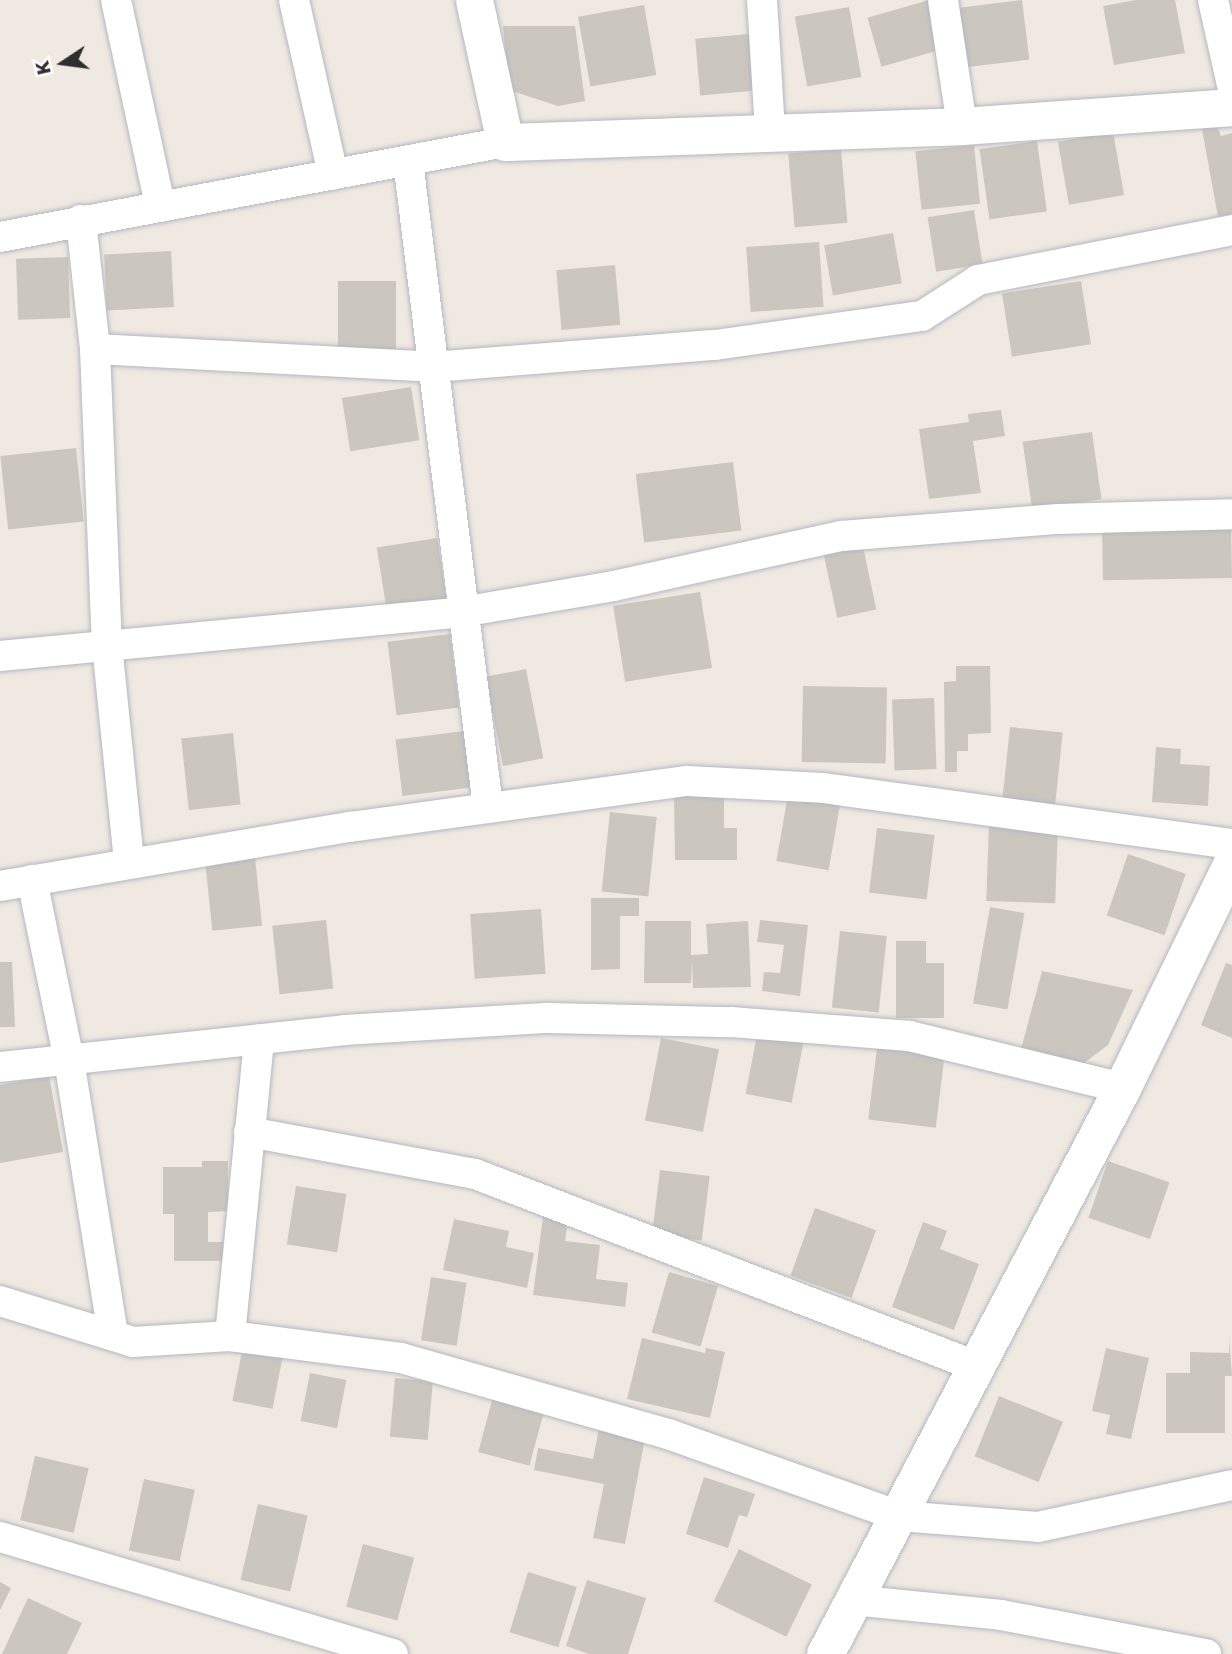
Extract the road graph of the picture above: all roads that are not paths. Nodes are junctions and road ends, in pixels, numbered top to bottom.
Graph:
1 (116, 0) edge
2 (294, 0) edge
3 (474, 0) edge
4 (762, 0) edge
5 (943, 0) edge
6 (1213, 0) edge
7 (1232, 85) edge
8 (1232, 107) edge
9 (962, 126) junction
10 (771, 132) junction
11 (505, 142) junction
12 (408, 160) junction
13 (334, 175) junction
14 (160, 206) junction
15 (81, 220) junction
16 (1232, 230) edge
17 (0, 237) edge
18 (95, 349) junction
19 (433, 366) junction
20 (1232, 514) edge
21 (462, 612) junction
22 (107, 645) junction
23 (0, 656) edge
24 (488, 807) junction
25 (1232, 844) edge
26 (129, 862) junction
27 (1232, 862) edge
28 (32, 880) junction
29 (0, 886) edge
30 (259, 1039) junction
31 (69, 1060) junction
32 (0, 1067) edge
33 (1122, 1088) junction
34 (249, 1132) junction
35 (0, 1301) edge
36 (113, 1336) junction
37 (230, 1336) junction
38 (976, 1366) junction
39 (1232, 1485) edge
40 (899, 1516) junction
41 (0, 1537) edge
42 (852, 1600) junction
43 (393, 1654) edge
44 (825, 1654) edge
45 (1206, 1654) edge

1 - 14 street
2 - 13 street
3 - 11 street
4 - 10 street
5 - 9 street
6 - 7 street
8 - 9 street
9 - 10 street
10 - 11 street
11 - 12 street
12 - 13 street
12 - 19 street
13 - 14 street
14 - 15 street
15 - 17 street
15 - 18 street
16 - 19 street
18 - 19 street
18 - 22 street
19 - 21 street
20 - 21 street
21 - 22 street
21 - 24 street
22 - 23 street
22 - 26 street
24 - 25 street
24 - 26 street
26 - 28 street
27 - 33 street
28 - 29 street
28 - 31 street
30 - 31 street
30 - 33 street
30 - 34 street
31 - 32 street
31 - 36 street
33 - 38 street
34 - 37 street
34 - 38 street
35 - 36 street
36 - 37 street
37 - 40 street
38 - 40 street
39 - 40 street
40 - 42 street
41 - 43 street
42 - 44 street
42 - 45 street

